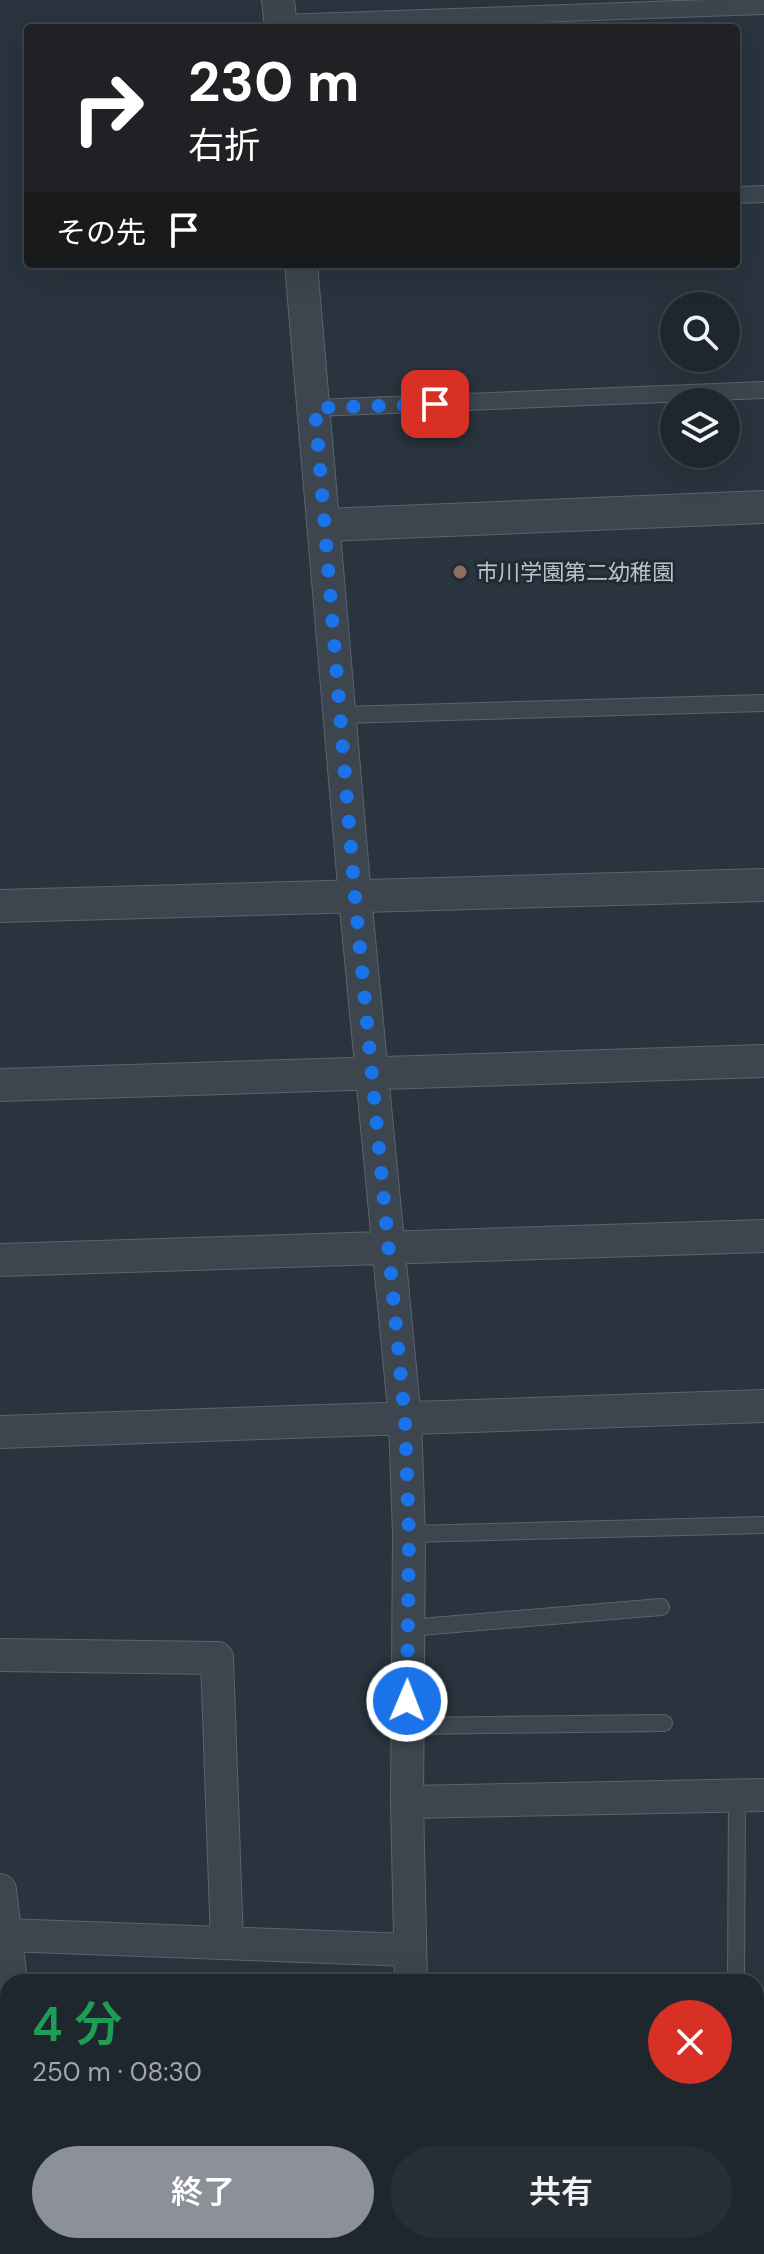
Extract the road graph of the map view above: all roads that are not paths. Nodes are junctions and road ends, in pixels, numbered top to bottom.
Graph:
1 (764, 6) edge
2 (280, 17) edge
3 (764, 194) edge
4 (740, 195) edge
5 (301, 268) edge
6 (764, 390) edge
7 (315, 408) junction
8 (764, 507) edge
9 (325, 525) junction
10 (764, 703) edge
11 (341, 715) junction
12 (764, 885) edge
13 (355, 897) junction
14 (0, 906) edge
15 (764, 1061) edge
16 (373, 1074) junction
17 (0, 1085) edge
18 (764, 1236) edge
19 (390, 1247) junction
20 (0, 1260) edge
21 (764, 1406) edge
22 (405, 1420) junction
23 (0, 1432) edge
24 (764, 1525) edge
25 (409, 1534) junction
26 (661, 1607) dead end
27 (408, 1628) junction
28 (0, 1655) edge
29 (664, 1723) dead end
30 (407, 1726) junction
31 (751, 1796) edge
32 (407, 1802) junction
33 (0, 1890) edge
34 (6, 1935) junction
35 (227, 1943) junction
36 (409, 1950) junction
37 (8, 1974) edge
38 (410, 1974) edge
39 (737, 1974) edge

1 - 2 lane
3 - 4 lane
5 - 7 street
6 - 7 lane
7 - 9 street
8 - 9 street
9 - 11 street
10 - 11 lane
11 - 13 street
12 - 13 street
13 - 14 street
13 - 16 street
15 - 16 street
16 - 17 street
16 - 19 street
18 - 19 street
19 - 20 street
19 - 22 street
21 - 22 street
22 - 23 street
22 - 25 street
24 - 25 lane
25 - 27 street
26 - 27 lane
27 - 30 street
28 - 35 street
29 - 30 lane
30 - 32 street
31 - 32 street
31 - 39 lane
32 - 36 street
33 - 34 street
34 - 35 street
34 - 37 street
35 - 36 street
36 - 38 street

